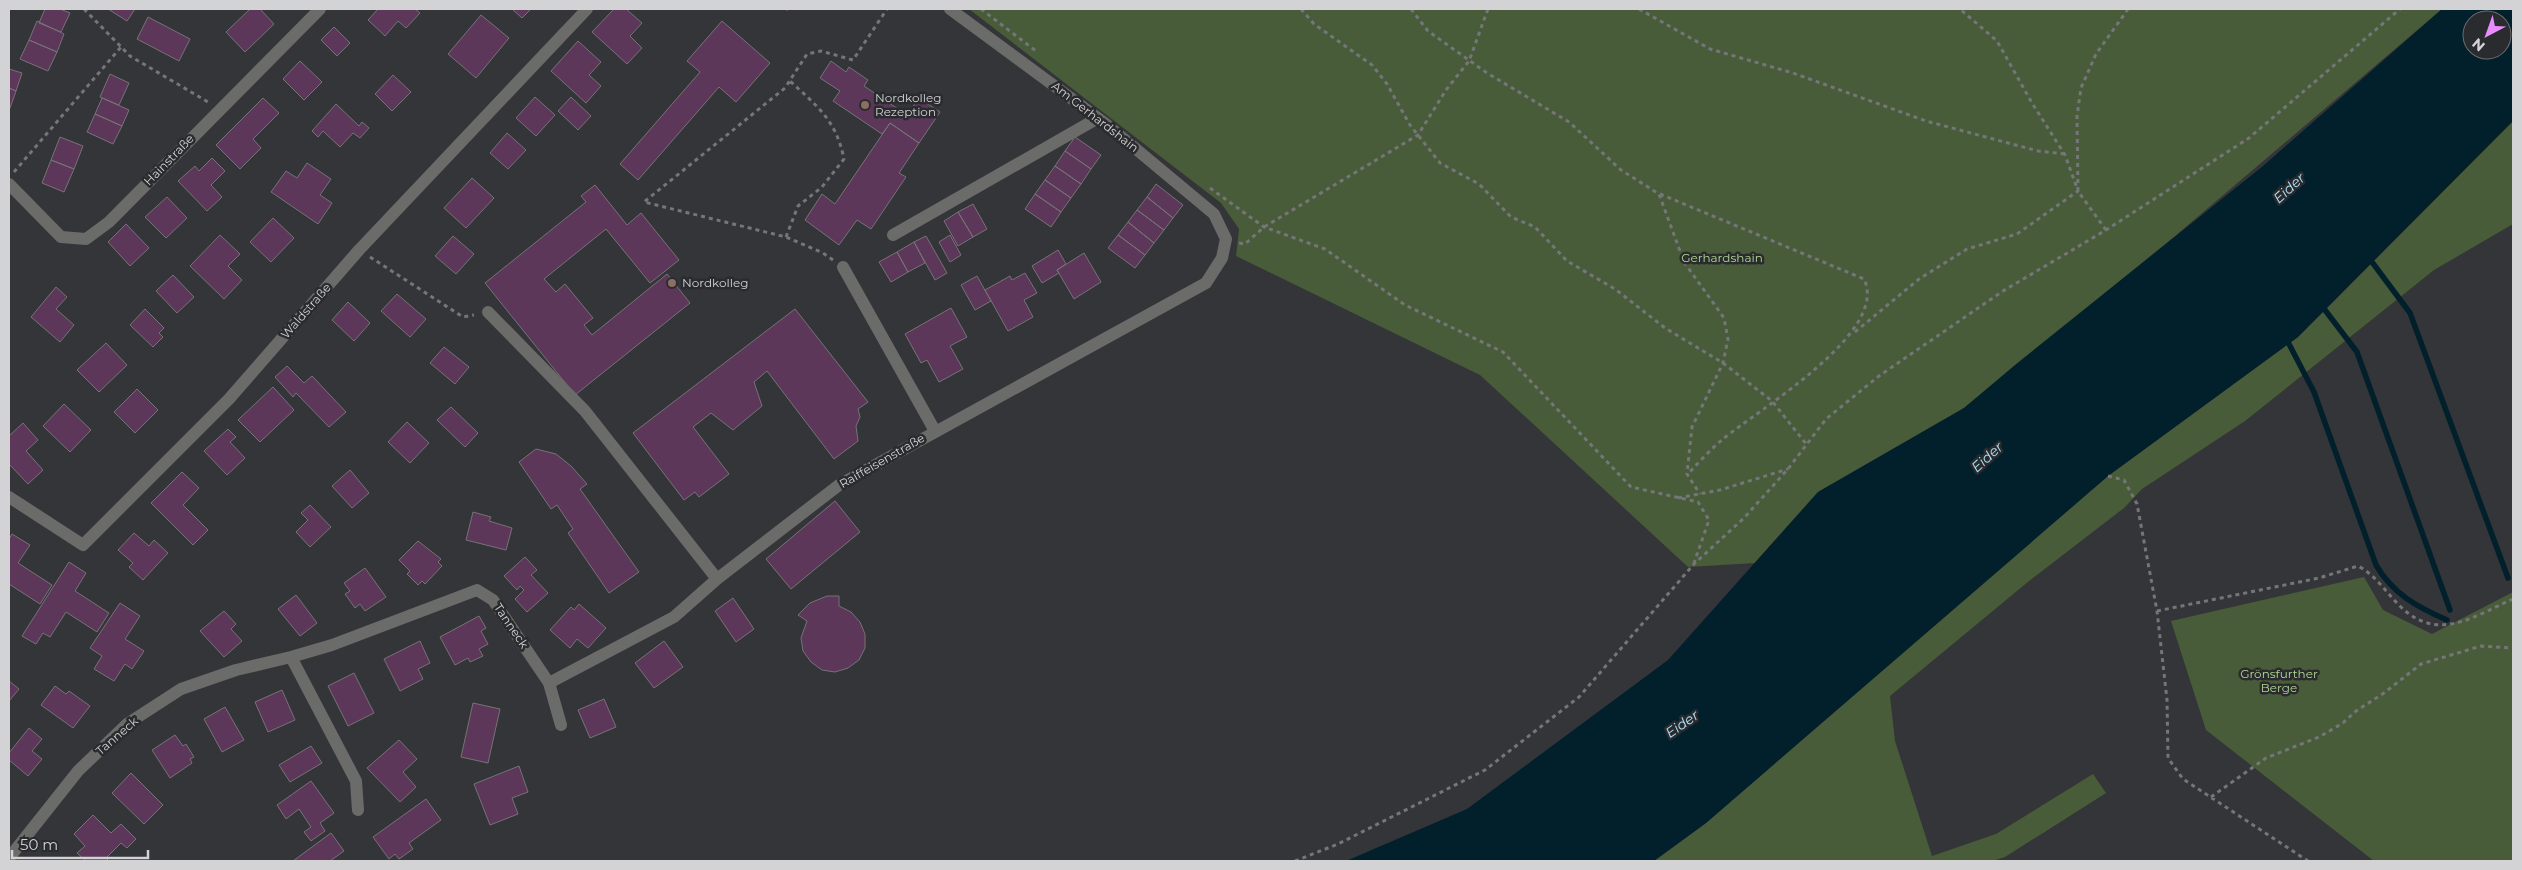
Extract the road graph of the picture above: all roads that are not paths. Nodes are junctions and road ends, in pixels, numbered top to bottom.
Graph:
1 (320, 9) edge
2 (587, 9) edge
3 (950, 9) edge
4 (1098, 118) junction
5 (9, 184) edge
6 (893, 235) dead end
7 (1226, 240) joint
8 (843, 267) road end
9 (488, 312) road end
10 (935, 431) junction
11 (9, 497) edge
12 (717, 579) junction
13 (291, 658) junction
14 (549, 683) junction
15 (561, 725) dead end
16 (358, 810) dead end
17 (9, 858) edge

1 - 5 street, Hainstraße
2 - 11 street, Waldstraße
3 - 4 street, Am Gerhardshain
4 - 6 street
4 - 7 street, Am Gerhardshain
7 - 10 street, Raiffeisenstraße
8 - 10 street
9 - 12 street
10 - 12 street, Raiffeisenstraße
12 - 14 street
13 - 14 street, Tanneck
13 - 16 street
13 - 17 street, Tanneck
14 - 15 street, Tanneck

